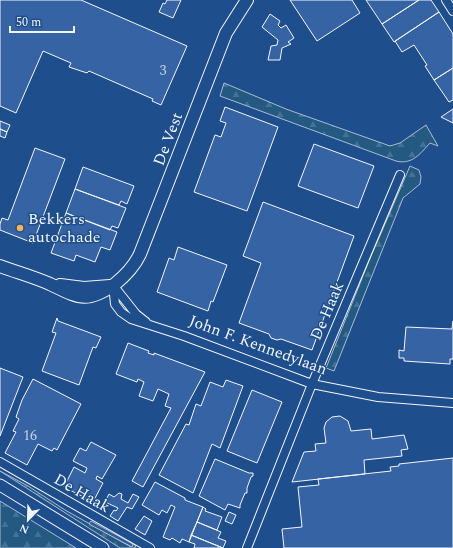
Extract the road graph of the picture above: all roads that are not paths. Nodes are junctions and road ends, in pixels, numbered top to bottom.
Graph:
1 (247, 0) edge
2 (446, 0) edge
3 (453, 11) edge
4 (400, 175) dead end
5 (0, 266) edge
6 (113, 285) junction
7 (312, 384) junction
8 (453, 403) edge
9 (0, 462) edge
10 (0, 485) edge
11 (103, 548) edge
12 (150, 548) edge
13 (247, 548) edge

1 - 6 main road, De Vest
2 - 3 street
4 - 7 street, De Haak
5 - 6 main road
6 - 7 street, John F. Kennedylaan
7 - 8 street, John F. Kennedylaan
7 - 13 street, De Haak
9 - 12 street, De Haak
10 - 11 street

